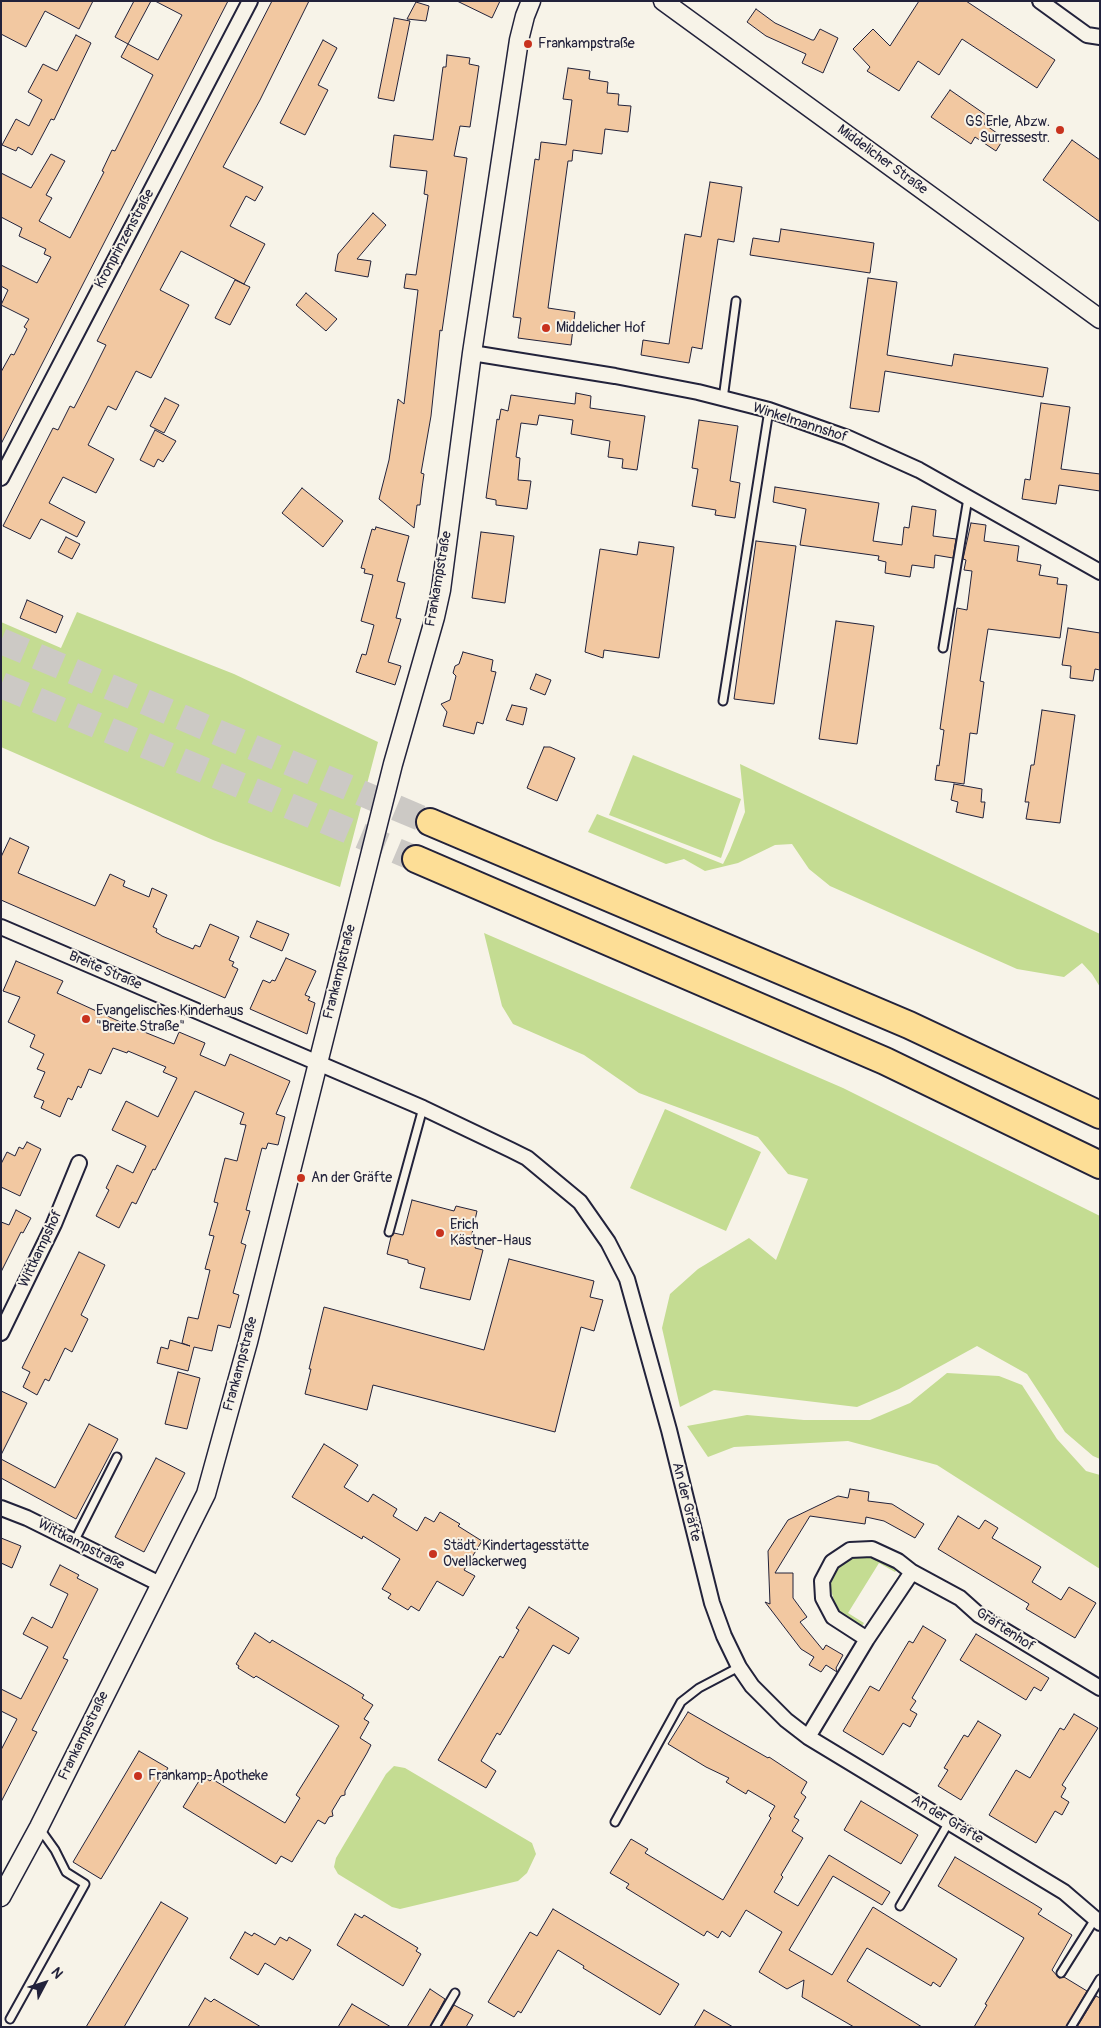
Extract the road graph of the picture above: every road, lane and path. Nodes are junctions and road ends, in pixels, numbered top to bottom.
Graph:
1 (250, 1) edge
2 (531, 1) edge
3 (663, 1) edge
4 (1040, 1) edge
5 (1100, 37) edge
6 (736, 301) dead end
7 (1100, 319) edge
8 (472, 353) junction
9 (723, 399) junction
10 (769, 410) junction
11 (1, 478) edge
12 (968, 498) junction
13 (1100, 572) edge
14 (943, 648) dead end
15 (723, 702) dead end
16 (430, 822) tunnel mouth
17 (416, 860) tunnel mouth
18 (1, 927) edge
19 (318, 1063) junction
20 (423, 1108) junction
21 (1100, 1115) edge
22 (79, 1163) dead end
23 (1100, 1165) edge
24 (389, 1232) dead end
25 (1, 1333) edge
26 (117, 1457) dead end
27 (1, 1508) edge
28 (74, 1542) junction
29 (912, 1572) junction
30 (160, 1584) junction
31 (867, 1639) junction
32 (739, 1667) junction
33 (1100, 1688) edge
34 (808, 1737) junction
35 (949, 1821) junction
36 (615, 1822) dead end
37 (39, 1827) junction
38 (1, 1897) edge
39 (900, 1906) dead end
40 (1097, 1921) edge
41 (1061, 1972) dead end
42 (1100, 1979) edge
43 (455, 1993) dead end
44 (10, 2019) dead end
45 (436, 2027) edge
46 (1071, 2027) edge

1 - 11 street, Kronprinzenstraße
2 - 8 street, Frankampstraße
3 - 7 street, Middelicher Straße
4 - 5 street
6 - 9 lane
8 - 9 street, Winkelmannshof
8 - 19 street, Frankampstraße
9 - 10 street, Winkelmannshof
10 - 12 street, Winkelmannshof
10 - 15 lane
12 - 13 street, Winkelmannshof
12 - 14 lane
16 - 21 highway
17 - 23 highway
18 - 19 street, Breite Straße
19 - 20 street, An der Gräfte
19 - 30 street, Frankampstraße
20 - 24 lane
20 - 32 street, An der Gräfte
22 - 25 street, Wittkampshof
26 - 28 lane
27 - 28 street, Wittkampstraße
28 - 30 street, Wittkampstraße
29 - 31 street
29 - 31 street, Gräftenhof
29 - 33 street, Gräftenhof
30 - 37 street, Frankampstraße
31 - 34 street
32 - 34 street, An der Gräfte
32 - 36 lane
34 - 35 street, An der Gräfte
35 - 39 lane
35 - 40 street, An der Gräfte
37 - 38 street, Frankampstraße
37 - 44 lane
40 - 41 lane
42 - 46 lane
43 - 45 lane

